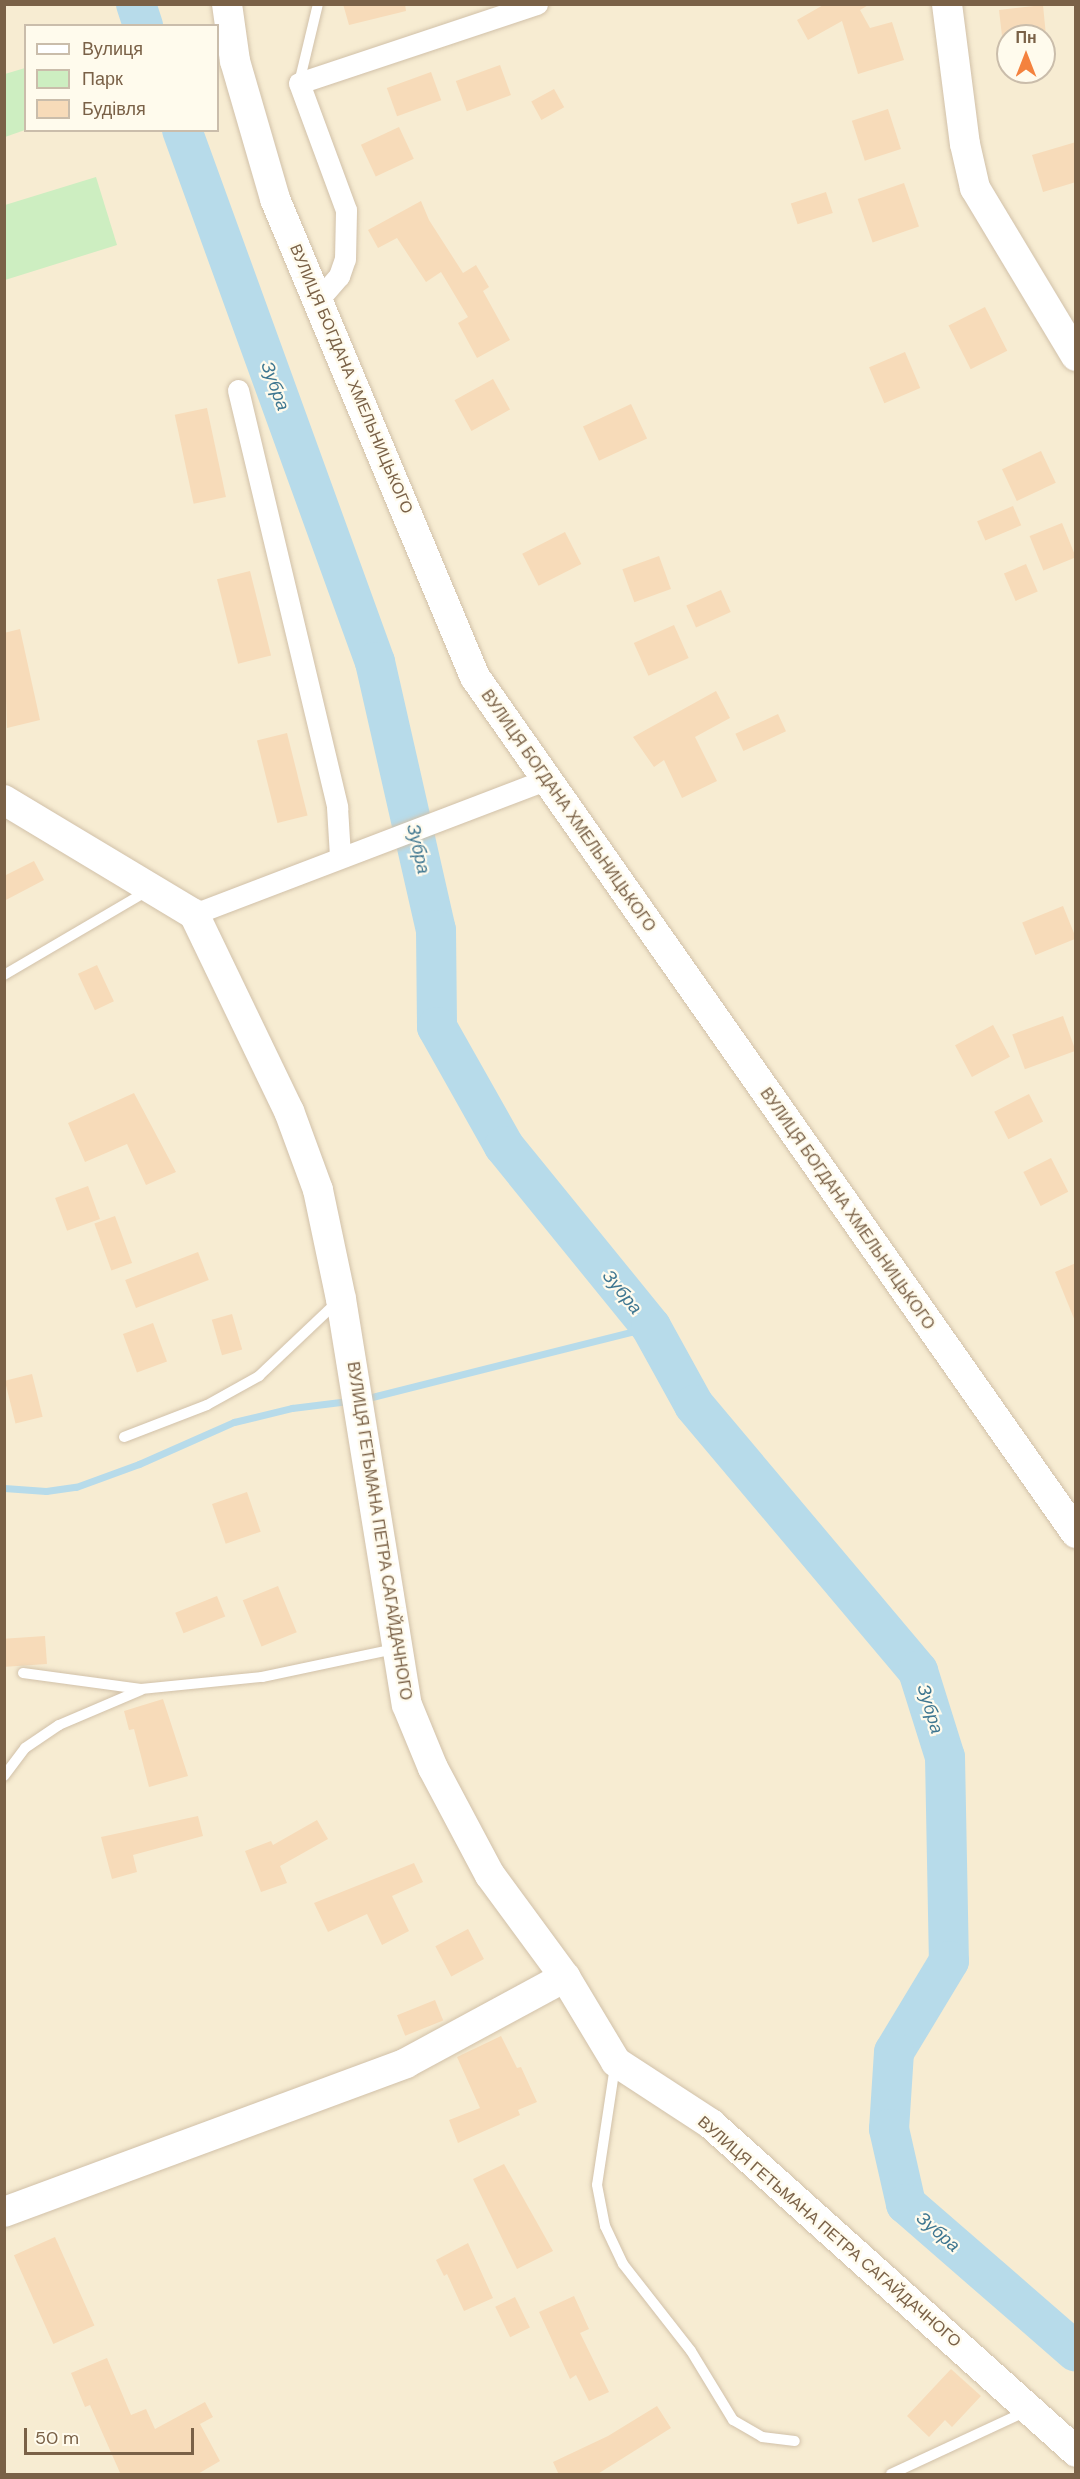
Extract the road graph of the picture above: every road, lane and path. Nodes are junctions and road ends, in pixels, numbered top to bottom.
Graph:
1 (227, 4) edge
2 (318, 4) edge
3 (537, 4) edge
4 (947, 4) edge
5 (299, 83) junction
6 (318, 300) junction
7 (1076, 356) edge
8 (238, 390) dead end
9 (545, 780) junction
10 (4, 800) edge
11 (340, 856) junction
12 (151, 889) junction
13 (194, 914) junction
14 (4, 975) edge
15 (341, 1299) junction
16 (124, 1437) dead end
17 (1076, 1533) edge
18 (398, 1648) junction
19 (23, 1672) dead end
20 (141, 1689) junction
21 (4, 1776) edge
22 (566, 1977) junction
23 (616, 2062) junction
24 (4, 2212) edge
25 (1030, 2409) junction
26 (795, 2441) dead end
27 (1076, 2452) edge
28 (891, 2475) edge

1 - 6 street, ВУЛИЦЯ БОГДАНА ХМЕЛЬНИЦЬКОГО
2 - 5 lane
3 - 5 street
4 - 7 street
5 - 6 street
6 - 9 street, ВУЛИЦЯ БОГДАНА ХМЕЛЬНИЦЬКОГО
8 - 11 street
9 - 11 street
9 - 17 street, ВУЛИЦЯ БОГДАНА ХМЕЛЬНИЦЬКОГО
10 - 12 street
11 - 13 street
12 - 13 street
12 - 14 lane
13 - 15 street, ВУЛИЦЯ ГЕТЬМАНА ПЕТРА САГАЙДАЧНОГО
15 - 16 lane
15 - 18 street, ВУЛИЦЯ ГЕТЬМАНА ПЕТРА САГАЙДАЧНОГО
18 - 20 lane
18 - 22 street, ВУЛИЦЯ ГЕТЬМАНА ПЕТРА САГАЙДАЧНОГО
19 - 20 lane
20 - 21 lane
22 - 23 street, ВУЛИЦЯ ГЕТЬМАНА ПЕТРА САГАЙДАЧНОГО
22 - 24 street
23 - 25 street, ВУЛИЦЯ ГЕТЬМАНА ПЕТРА САГАЙДАЧНОГО
23 - 26 lane
25 - 27 street, ВУЛИЦЯ ГЕТЬМАНА ПЕТРА САГАЙДАЧНОГО
25 - 28 lane

